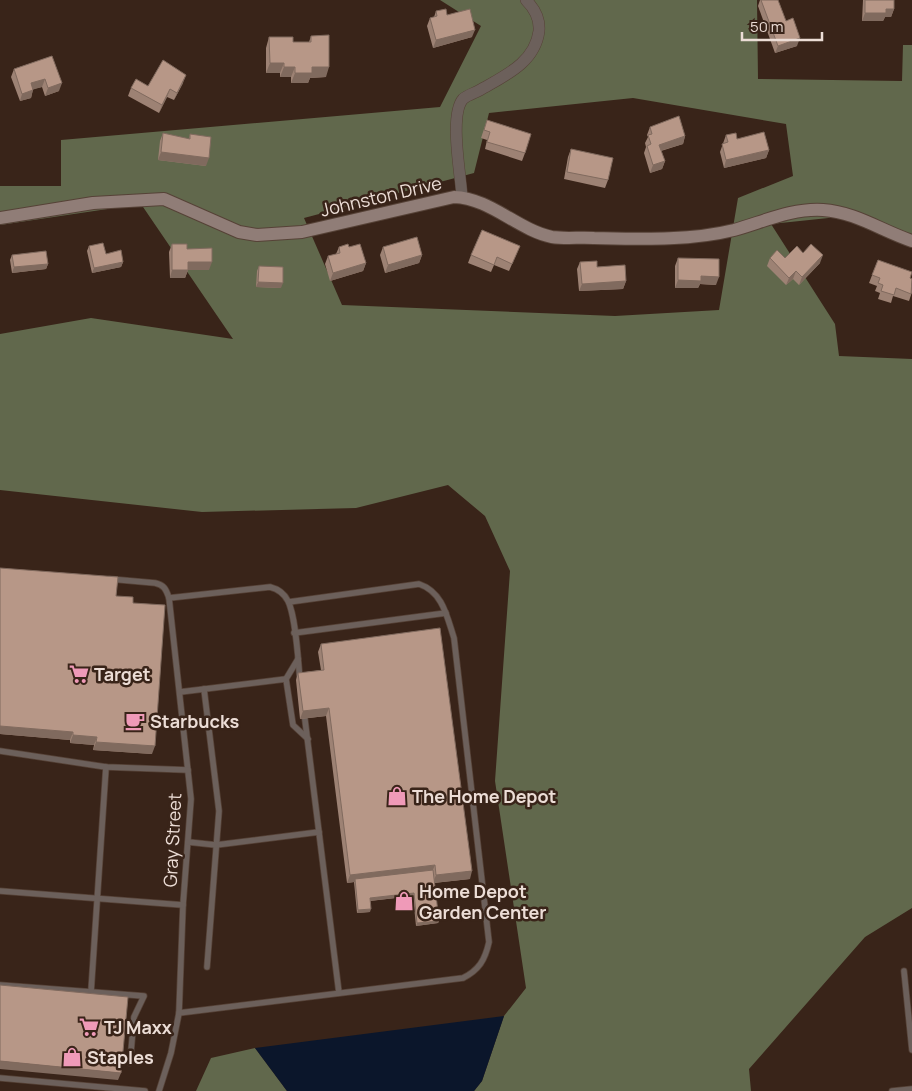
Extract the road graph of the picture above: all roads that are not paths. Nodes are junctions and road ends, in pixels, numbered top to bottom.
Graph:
1 (526, 0) edge
2 (462, 197) junction
3 (0, 218) edge
4 (912, 241) edge
5 (106, 579) edge
6 (170, 598) junction
7 (289, 602) junction
8 (446, 613) junction
9 (294, 633) junction
10 (298, 659) junction
11 (286, 679) junction
12 (301, 686) edge
13 (204, 689) junction
14 (180, 692) junction
15 (303, 704) edge
16 (308, 739) junction
17 (0, 751) edge
18 (106, 767) junction
19 (188, 770) junction
20 (319, 832) junction
21 (188, 842) junction
22 (216, 845) junction
23 (0, 891) edge
24 (96, 898) junction
25 (183, 905) junction
26 (208, 967) dead end
27 (904, 970) dead end
28 (0, 985) edge
29 (91, 992) junction
30 (339, 993) junction
31 (179, 1013) junction
32 (912, 1050) edge
33 (130, 1063) dead end
34 (0, 1078) edge
35 (124, 1090) edge
36 (912, 1090) edge
37 (145, 1091) edge
38 (158, 1091) edge
39 (892, 1091) edge

1 - 2 street
2 - 3 street, Johnston Drive
2 - 4 street, Johnston Drive
5 - 6 lane, Gray Street
6 - 7 lane
6 - 14 lane, Gray Street
7 - 8 lane
7 - 9 lane
8 - 9 lane
8 - 30 lane
9 - 10 lane
10 - 11 lane
10 - 12 lane
11 - 13 lane
11 - 16 lane
13 - 14 lane
13 - 22 lane
14 - 19 lane, Gray Street
15 - 16 lane
16 - 20 lane
17 - 18 lane
18 - 19 lane
18 - 24 lane
19 - 21 lane, Gray Street
20 - 22 lane
20 - 30 lane
21 - 22 lane
21 - 25 lane, Gray Street
22 - 26 lane
23 - 24 lane
24 - 25 lane
24 - 29 lane
25 - 31 lane, Gray Street
27 - 32 lane
28 - 29 lane
29 - 33 lane
30 - 31 lane
31 - 38 lane, Gray Street
34 - 35 lane
35 - 37 lane
36 - 39 lane

